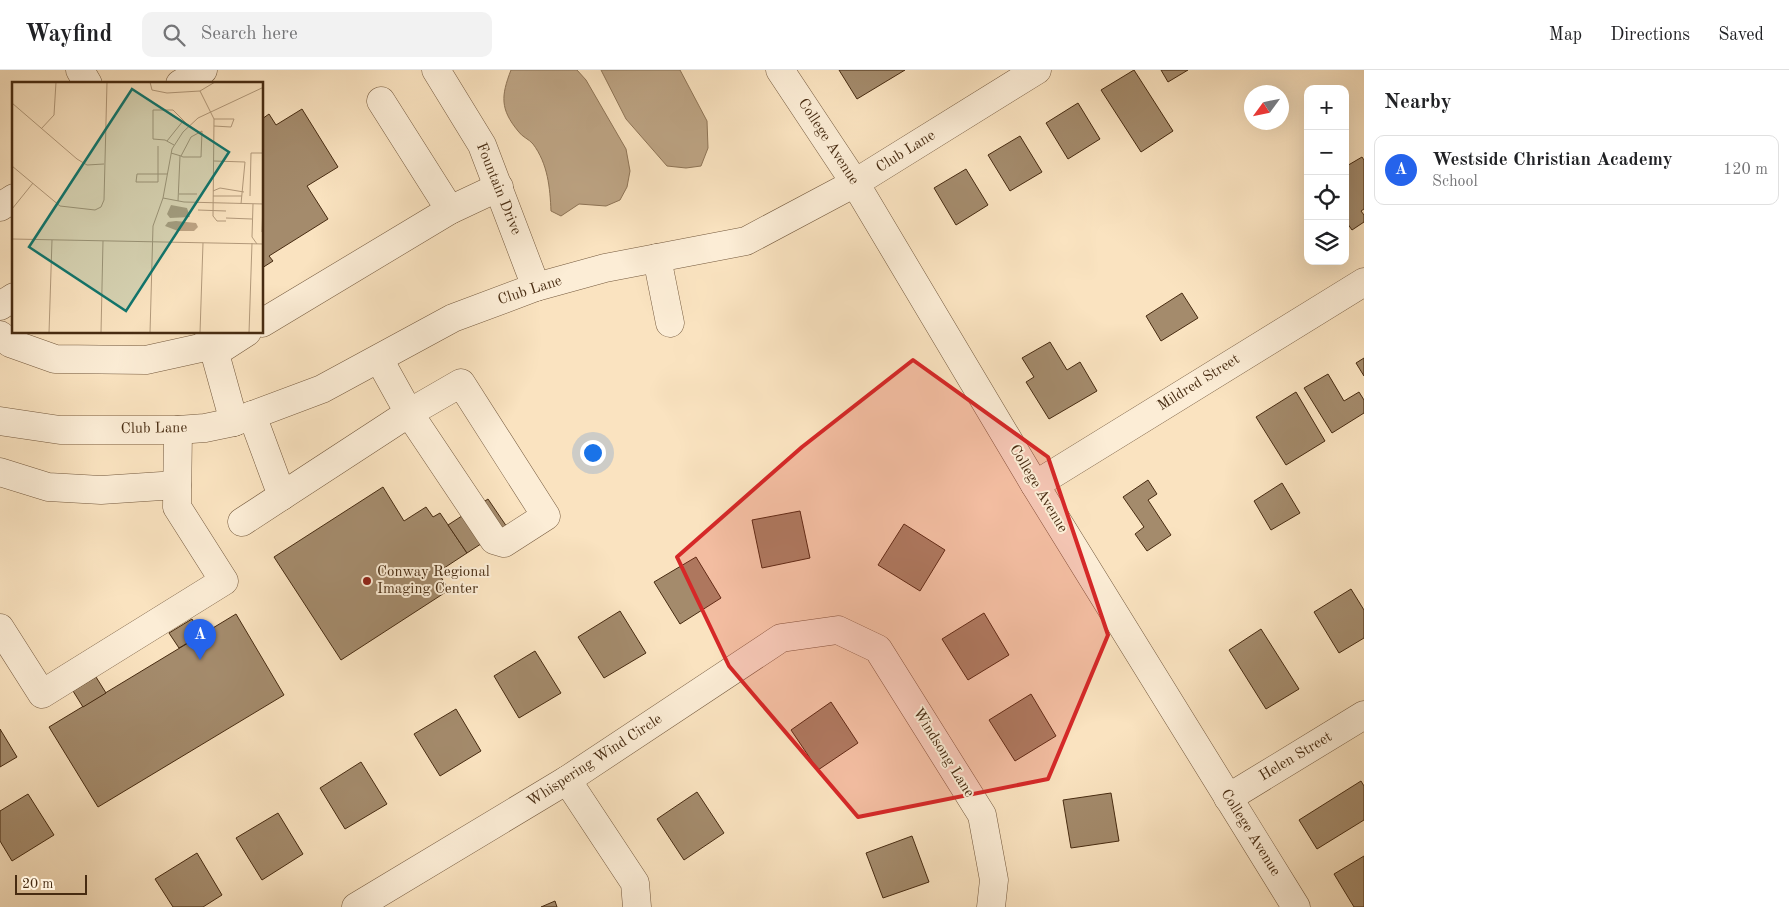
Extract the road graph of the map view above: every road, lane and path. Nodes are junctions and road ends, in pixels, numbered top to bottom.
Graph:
1 (80, 70) edge
2 (203, 70) edge
3 (436, 70) edge
4 (780, 70) edge
5 (1037, 70) edge
6 (87, 82) edge
7 (183, 82) edge
8 (381, 101) dead end
9 (855, 184) junction
10 (499, 187) junction
11 (12, 199) edge
12 (0, 207) edge
13 (450, 210) junction
14 (657, 258) junction
15 (1364, 282) edge
16 (536, 287) junction
17 (12, 298) edge
18 (0, 306) edge
19 (264, 322) edge
20 (670, 323) dead end
21 (241, 334) edge
22 (0, 335) edge
23 (213, 343) edge
24 (379, 359) junction
25 (409, 414) junction
26 (243, 419) junction
27 (0, 421) edge
28 (178, 430) junction
29 (0, 472) edge
30 (1035, 485) junction
31 (177, 486) junction
32 (282, 496) junction
33 (242, 522) dead end
34 (0, 628) edge
35 (838, 630) joint
36 (1364, 715) edge
37 (567, 780) junction
38 (1228, 798) junction
39 (356, 907) edge
40 (637, 907) edge
41 (991, 907) edge
42 (1296, 907) edge

1 - 6 street
2 - 7 street
3 - 10 street, Fountain Drive
4 - 9 street, College Avenue
5 - 9 street, Club Lane
8 - 13 street
9 - 14 street, Club Lane
9 - 30 street, College Avenue
10 - 13 street
10 - 16 street, Fountain Drive
11 - 12 street
13 - 19 street
14 - 16 street, Club Lane
14 - 20 street
15 - 30 street, Mildred Street
16 - 24 street, Club Lane
17 - 18 street
21 - 23 street
22 - 23 street
23 - 26 street
24 - 25 street
24 - 26 street, Club Lane
25 - 25 street
25 - 32 street
26 - 28 street, Club Lane
26 - 32 street
27 - 28 street, Club Lane
28 - 31 street
29 - 31 street
30 - 38 street, College Avenue
31 - 34 street
32 - 33 street
35 - 37 street, Whispering Wind Circle
35 - 41 street, Windsong Lane
36 - 38 street, Helen Street
37 - 39 street, Whispering Wind Circle
37 - 40 street
38 - 42 street, College Avenue

